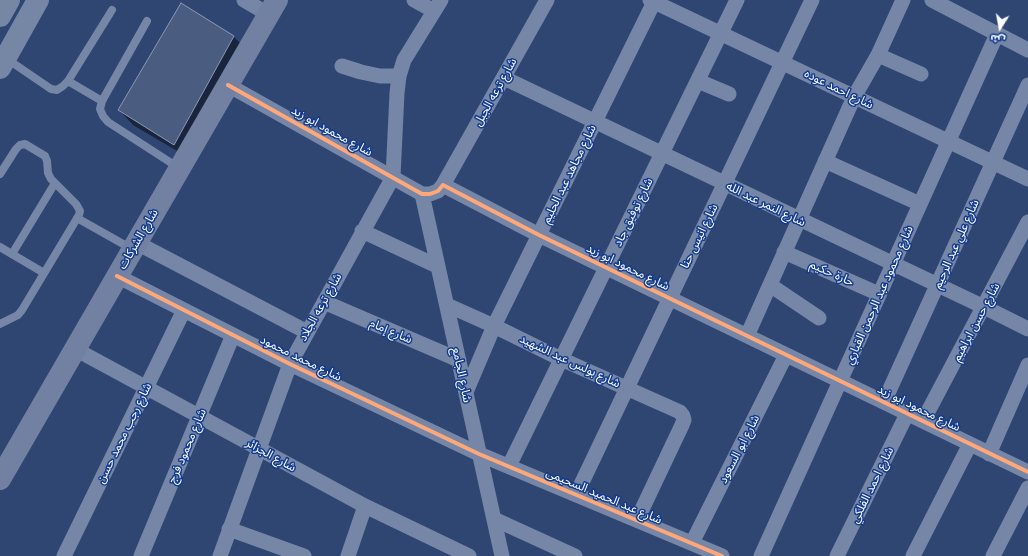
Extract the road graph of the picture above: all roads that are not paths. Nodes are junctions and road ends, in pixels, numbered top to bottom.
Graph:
1 (9, 0) edge
2 (38, 0) edge
3 (244, 0) edge
4 (414, 0) edge
5 (547, 0) edge
6 (737, 0) edge
7 (812, 0) edge
8 (903, 0) edge
9 (932, 0) edge
10 (653, 1) edge
11 (437, 6) edge
12 (273, 7) edge
13 (112, 10) dead end
14 (0, 16) edge
15 (147, 21) dead end
16 (720, 34) junction
17 (997, 34) junction
18 (1028, 50) edge
19 (878, 55) junction
20 (782, 62) junction
21 (3, 63) edge
22 (342, 66) dead end
23 (921, 74) dead end
24 (399, 76) junction
25 (504, 78) junction
26 (68, 81) junction
27 (698, 81) junction
28 (228, 85) junction
29 (1028, 85) edge
30 (729, 94) dead end
31 (854, 97) junction
32 (102, 101) junction
33 (595, 122) junction
34 (948, 141) junction
35 (662, 153) junction
36 (825, 161) junction
37 (992, 162) junction
38 (179, 168) junction
39 (0, 174) edge
40 (393, 177) junction
41 (1028, 179) edge
42 (54, 183) junction
43 (443, 184) junction
44 (724, 184) junction
45 (422, 194) junction
46 (920, 204) junction
47 (77, 218) junction
48 (799, 220) junction
49 (1028, 222) edge
50 (362, 231) junction
51 (539, 236) junction
52 (135, 246) junction
53 (0, 247) edge
54 (784, 252) junction
55 (12, 254) junction
56 (893, 264) junction
57 (437, 266) junction
58 (606, 268) junction
59 (44, 273) junction
60 (117, 276) junction
61 (770, 285) junction
62 (937, 285) junction
63 (879, 294) junction
64 (670, 299) junction
65 (324, 302) junction
66 (447, 306) junction
67 (984, 307) junction
68 (184, 310) junction
69 (818, 318) dead end
70 (0, 324) edge
71 (494, 326) junction
72 (1028, 329) edge
73 (307, 332) junction
74 (233, 336) junction
75 (747, 336) junction
76 (75, 349) junction
77 (786, 355) junction
78 (561, 359) junction
79 (459, 360) junction
80 (290, 364) junction
81 (1028, 365) edge
82 (840, 381) junction
83 (146, 388) junction
84 (627, 388) junction
85 (466, 392) junction
86 (884, 402) junction
87 (907, 414) junction
88 (199, 416) junction
89 (923, 421) junction
90 (970, 444) junction
91 (259, 448) junction
92 (479, 454) junction
93 (989, 454) junction
94 (509, 466) junction
95 (3, 467) edge
96 (1028, 472) edge
97 (1028, 488) edge
98 (576, 495) junction
99 (365, 506) junction
100 (494, 519) junction
101 (637, 520) junction
102 (229, 529) junction
103 (692, 543) junction
104 (64, 556) edge
105 (141, 556) edge
106 (220, 556) edge
107 (304, 556) edge
108 (348, 556) edge
109 (469, 556) edge
110 (502, 556) edge
111 (575, 556) edge
112 (722, 556) edge
113 (761, 556) edge
114 (837, 556) edge
115 (913, 556) edge
116 (993, 556) edge

1 - 14 main road
2 - 21 main road
3 - 12 street
4 - 11 street
5 - 25 street, شارع ترعه الجبل
6 - 16 street, شارع توفيق جاد
7 - 20 street, شارع انيس حنا
8 - 19 street
9 - 17 street
10 - 16 street, شارع احمد عوده
10 - 33 street, شارع مجاهد عبد الحليم
11 - 24 street
12 - 28 main road, شارع الشركات
13 - 26 lane
15 - 32 lane
16 - 20 street, شارع احمد عوده
16 - 27 street, شارع توفيق جاد
17 - 18 street
17 - 34 street, شارع محمود عبد الرحمن القباري
19 - 23 street
19 - 31 street
20 - 31 street, شارع احمد عوده
20 - 44 street, شارع انيس حنا
21 - 26 lane
22 - 24 street
24 - 40 street
25 - 33 street, شارع النمر عبد الله
25 - 43 street, شارع ترعه الجبل
26 - 32 lane
27 - 30 street
27 - 35 street, شارع توفيق جاد
28 - 38 main road, شارع الشركات
28 - 40 street, شارع محمود ابو زيد
29 - 37 street, شارع علي عبد الرحيم
31 - 34 street, شارع احمد عوده
31 - 36 street
32 - 38 lane
33 - 35 street, شارع النمر عبد الله
33 - 51 street, شارع مجاهد عبد الحليم
34 - 37 street, شارع احمد عوده
34 - 46 street, شارع محمود عبد الرحمن القباري
35 - 44 street, شارع النمر عبد الله
35 - 58 street, شارع توفيق جاد
36 - 46 street
36 - 48 street
37 - 41 street, شارع احمد عوده
37 - 62 street, شارع علي عبد الرحيم
38 - 52 main road, شارع الشركات
39 - 42 lane
40 - 45 street, شارع محمود ابو زيد
40 - 50 street, شارع ترعه الجلاد
42 - 47 lane
42 - 55 lane
43 - 45 street
43 - 51 street, شارع محمود ابو زيد
44 - 48 street, شارع النمر عبد الله
44 - 64 street, شارع انيس حنا
45 - 57 street, شارع الجامع
46 - 56 street, شارع محمود عبد الرحمن القباري
47 - 52 lane
47 - 59 lane
48 - 54 street
48 - 56 street, شارع النمر عبد الله
49 - 67 street, شارع حسن ابراهيم
50 - 57 street
50 - 65 street, شارع ترعه الجلاد
51 - 58 street, شارع محمود ابو زيد
51 - 71 street, شارع مجاهد عبد الحليم
52 - 60 main road, شارع الشركات
52 - 73 street
53 - 55 lane
54 - 61 street
54 - 63 street, حارة حكيم
55 - 59 lane
56 - 62 street, شارع النمر عبد الله
56 - 63 street, شارع محمود عبد الرحمن القباري
57 - 66 street, شارع الجامع
58 - 64 street, شارع محمود ابو زيد
58 - 78 street, شارع توفيق جاد
59 - 70 lane
60 - 68 street, شارع محمد محمود
60 - 76 main road, شارع الشركات
61 - 69 street
61 - 75 street
62 - 67 street, شارع النمر عبد الله
62 - 86 street, شارع علي عبد الرحيم
63 - 82 street, شارع محمود عبد الرحمن القباري
64 - 75 street, شارع محمود ابو زيد
64 - 84 street, شارع انيس حنا
65 - 73 street, شارع ترعه الجلاد
65 - 79 street, شارع إمام
66 - 71 street, شارع بولس عبد الشهيد
66 - 79 street, شارع الجامع
67 - 72 street, شارع النمر عبد الله
67 - 89 street, شارع حسن ابراهيم
68 - 74 street, شارع محمد محمود
68 - 83 street, شارع رجب محمد حسن
71 - 78 street, شارع بولس عبد الشهيد
71 - 85 street, شارع مجاهد عبد الحليم
73 - 80 street, شارع ترعه الجلاد
74 - 80 street, شارع محمد محمود
74 - 88 street, شارع محمود فرج
75 - 77 street, شارع محمود ابو زيد
76 - 83 street, شارع الجزائر
76 - 95 main road, شارع الشركات
77 - 82 street, شارع محمود ابو زيد
77 - 103 street, شارع ابو السعود
78 - 84 street, شارع بولس عبد الشهيد
78 - 94 street, شارع توفيق جاد
79 - 85 street, شارع الجامع
80 - 91 street, شارع ترعه الجلاد
80 - 92 street, شارع محمد محمود
81 - 93 street
82 - 86 street, شارع محمود ابو زيد
82 - 113 street, شارع محمود عبد الرحمن القباري
83 - 88 street, شارع الجزائر
83 - 104 street, شارع رجب محمد حسن
84 - 98 street, شارع انيس حنا
84 - 101 street, شارع بولس عبد الشهيد
85 - 92 street, شارع الجامع
86 - 87 street, شارع محمود ابو زيد
87 - 89 street, شارع محمود ابو زيد
87 - 114 street, شارع احمد الفلكي
88 - 91 street, شارع الجزائر
88 - 105 street, شارع محمود فرج
89 - 90 street, شارع محمود ابو زيد
90 - 93 street, شارع محمود ابو زيد
90 - 115 street
91 - 99 street, شارع الجزائر
91 - 102 street, شارع ترعه الجلاد
92 - 94 street, شارع عبد الحميد السحيمى
92 - 100 street, شارع الجامع
93 - 96 street, شارع محمود ابو زيد
94 - 98 street, شارع عبد الحميد السحيمى
97 - 116 street
98 - 101 street, شارع عبد الحميد السحيمى
99 - 108 street
99 - 109 street, شارع الجزائر
100 - 110 street, شارع الجامع
100 - 111 street
101 - 103 street, شارع عبد الحميد السحيمى
102 - 106 street, شارع ترعه الجلاد
102 - 107 street
103 - 112 street, شارع عبد الحميد السحيمى

